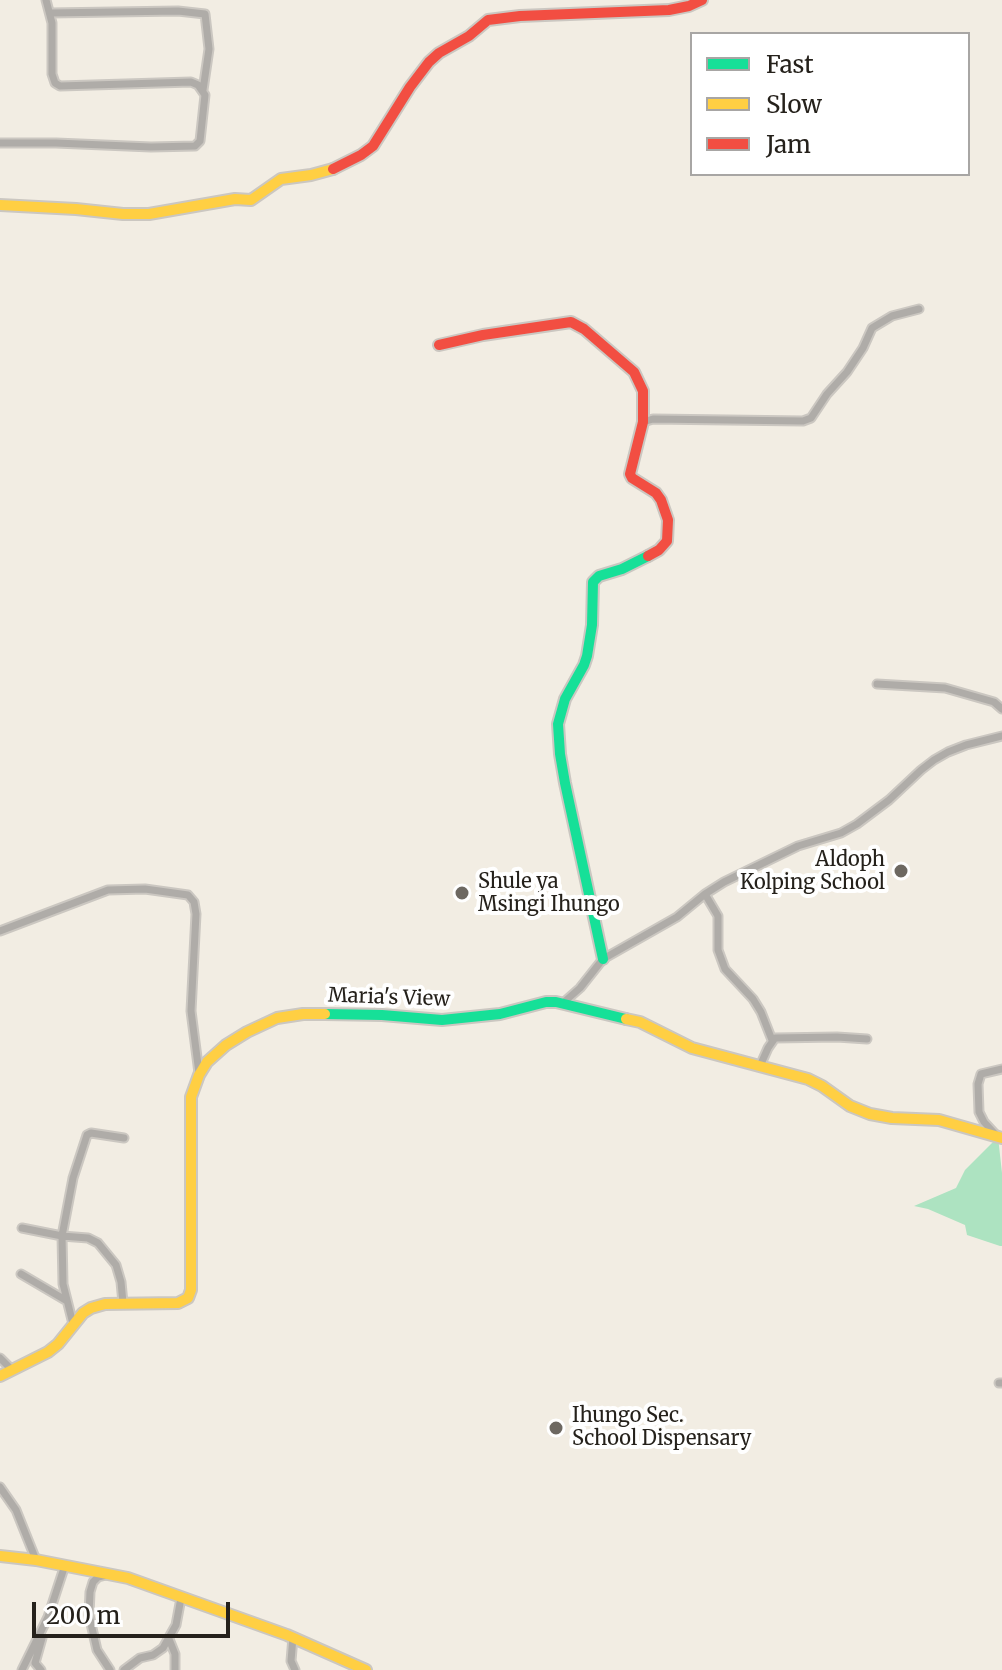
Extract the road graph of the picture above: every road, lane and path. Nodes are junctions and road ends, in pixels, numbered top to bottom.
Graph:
1 (46, 0) edge
2 (702, 0) edge
3 (50, 13) junction
4 (203, 90) junction
5 (0, 143) edge
6 (0, 205) edge
7 (919, 309) dead end
8 (439, 345) dead end
9 (643, 422) junction
10 (877, 684) dead end
11 (1002, 709) edge
12 (1002, 736) edge
13 (705, 894) junction
14 (0, 931) edge
15 (603, 959) junction
16 (563, 1003) junction
17 (867, 1039) dead end
18 (772, 1040) junction
19 (760, 1066) junction
20 (1002, 1069) edge
21 (199, 1075) junction
22 (124, 1138) dead end
23 (1000, 1138) edge
24 (22, 1228) dead end
25 (62, 1236) junction
26 (21, 1274) dead end
27 (67, 1301) junction
28 (123, 1303) junction
29 (73, 1324) junction
30 (0, 1358) edge
31 (12, 1370) junction
32 (0, 1376) edge
33 (0, 1487) edge
34 (0, 1556) edge
35 (36, 1560) junction
36 (65, 1565) junction
37 (108, 1574) junction
38 (181, 1598) junction
39 (48, 1617) junction
40 (293, 1637) junction
41 (169, 1639) junction
42 (22, 1670) edge
43 (41, 1670) edge
44 (110, 1670) edge
45 (124, 1670) edge
46 (175, 1670) edge
47 (295, 1670) edge
48 (366, 1670) edge

1 - 3 street
2 - 6 street
3 - 4 street
3 - 4 street
4 - 5 street
7 - 9 street
8 - 9 street
9 - 15 street
10 - 11 street
12 - 13 street
13 - 15 street
13 - 18 street
14 - 21 street
15 - 16 street
16 - 19 street
16 - 21 street, Maria's View
17 - 18 street
18 - 19 street
19 - 23 street
20 - 23 street
21 - 28 street, Maria's View
22 - 25 street
24 - 25 street
25 - 27 street
25 - 28 street
26 - 27 street
27 - 29 street
28 - 29 street, Maria's View
29 - 31 street, Maria's View
30 - 31 street
31 - 32 street, Maria's View
33 - 35 street
34 - 35 street
35 - 36 street
36 - 37 street
36 - 39 street
37 - 38 street
37 - 44 street
38 - 40 street
38 - 41 street
39 - 42 street
39 - 43 street
40 - 47 street
40 - 48 street
41 - 45 street
41 - 46 street

